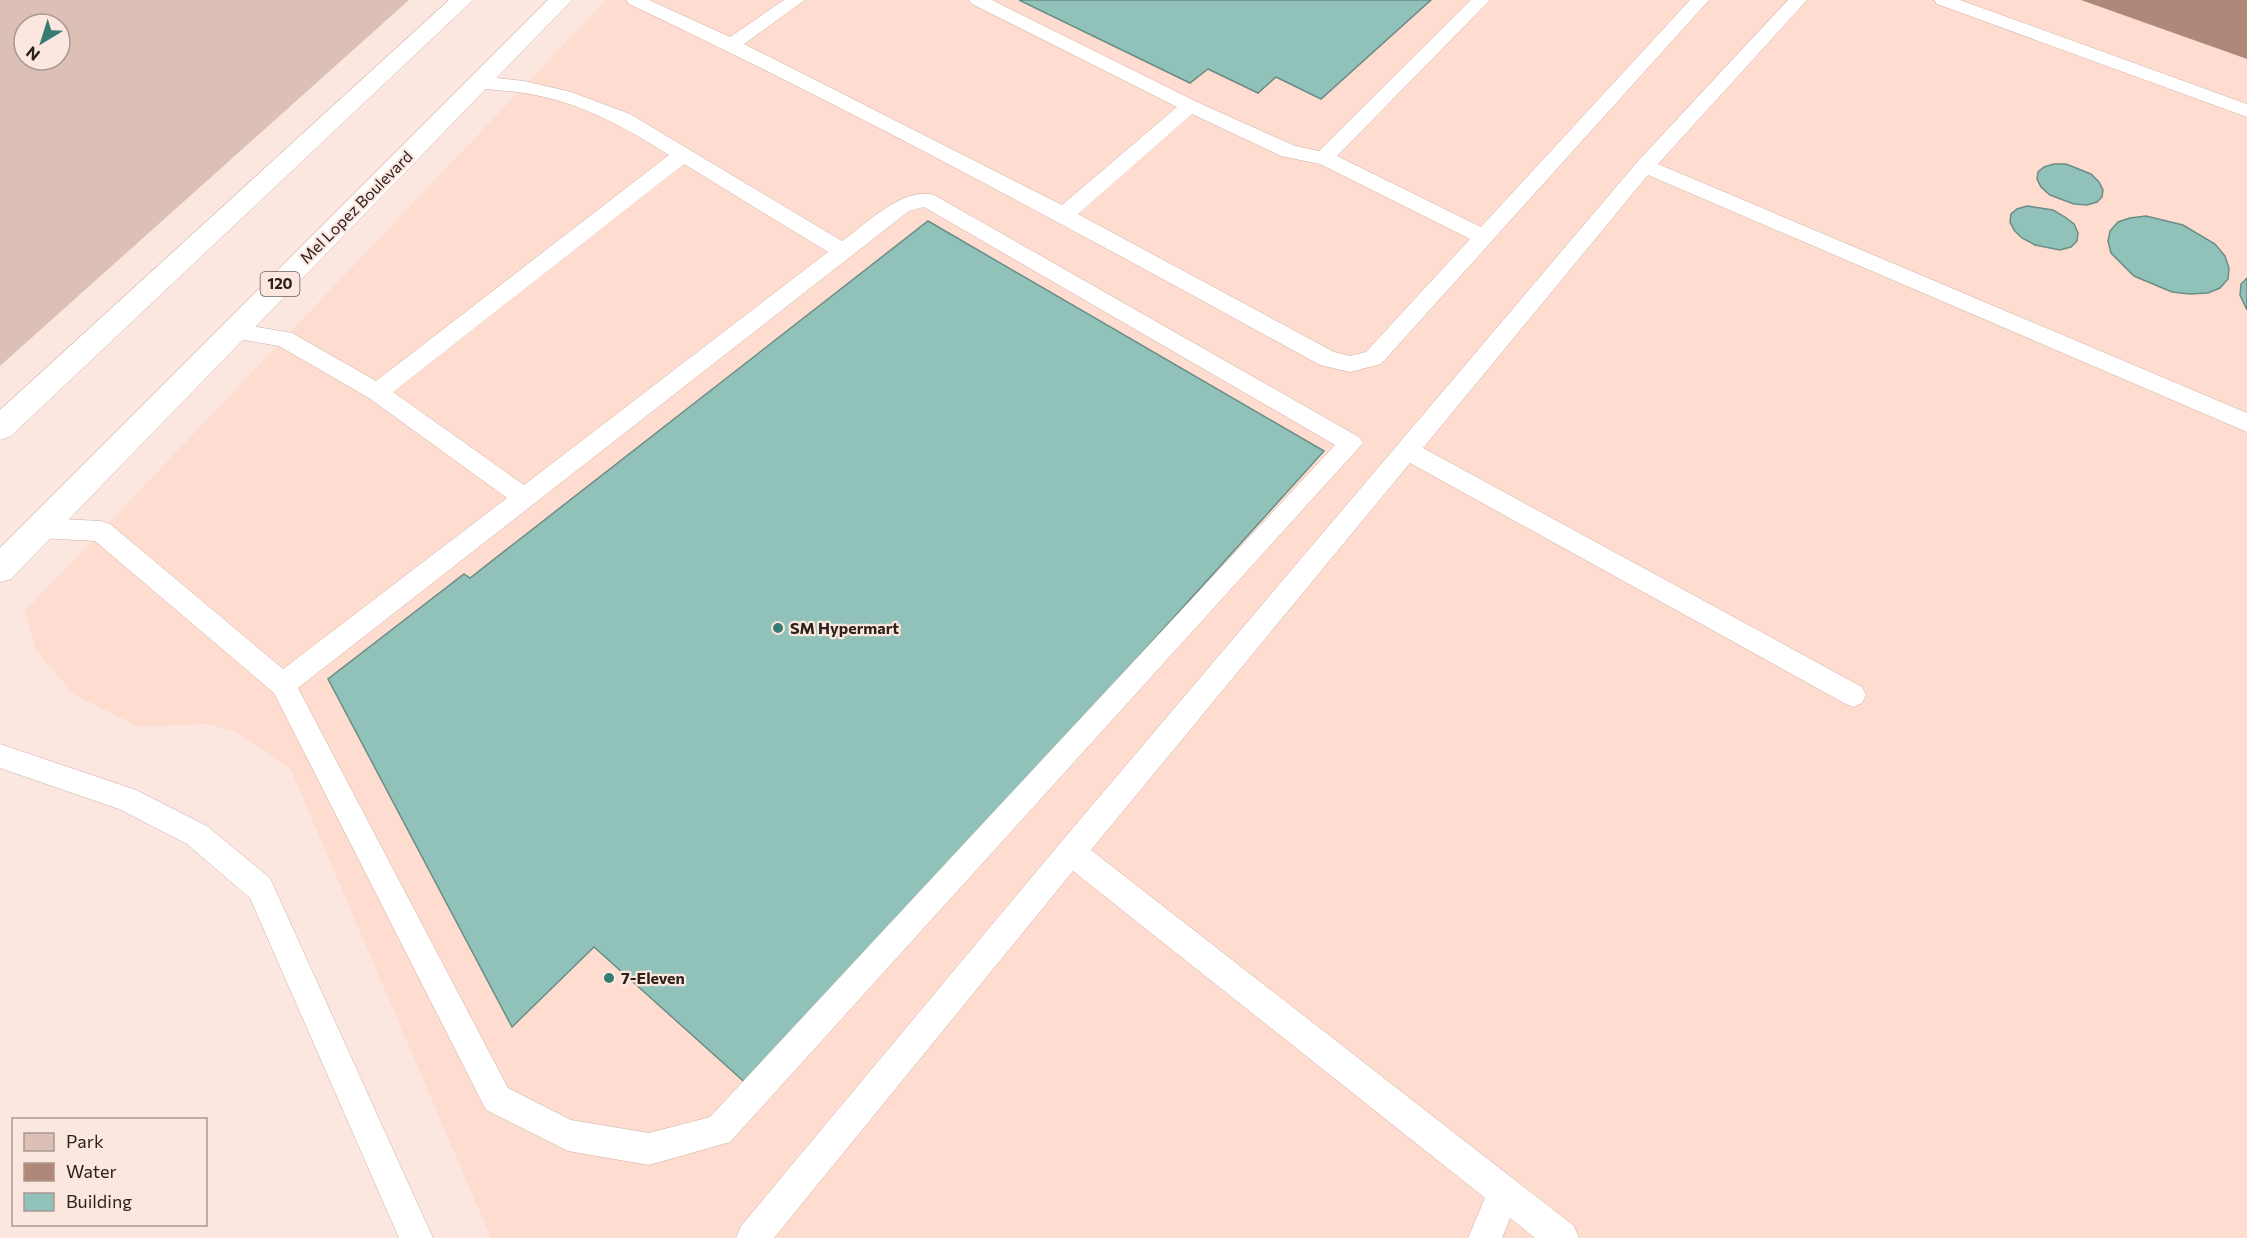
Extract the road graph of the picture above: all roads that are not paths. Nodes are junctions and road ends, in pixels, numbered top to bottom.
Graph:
1 (462, 0) edge
2 (561, 0) edge
3 (635, 0) edge
4 (796, 0) edge
5 (978, 0) edge
6 (1481, 0) edge
7 (1700, 0) edge
8 (1798, 0) edge
9 (1943, 0) edge
10 (731, 45) junction
11 (479, 82) junction
12 (1190, 106) junction
13 (2247, 111) edge
14 (682, 154) junction
15 (1324, 158) junction
16 (1645, 166) junction
17 (1065, 215) junction
18 (1483, 237) junction
19 (844, 252) junction
20 (234, 331) junction
21 (378, 392) junction
22 (2247, 423) edge
23 (0, 428) edge
24 (1406, 450) junction
25 (525, 498) junction
26 (40, 528) junction
27 (0, 569) edge
28 (283, 685) junction
29 (1853, 695) dead end
30 (0, 756) edge
31 (1071, 852) junction
32 (1504, 1193) junction
33 (416, 1238) edge
34 (753, 1238) edge
35 (1485, 1238) edge
36 (1562, 1238) edge

1 - 23 highway
2 - 11 highway, Mel Lopez Boulevard / 120
3 - 10 lane
4 - 10 lane
5 - 12 lane
6 - 15 lane
7 - 18 lane
8 - 16 lane
9 - 13 lane
10 - 17 lane
11 - 14 lane
11 - 20 highway, Mel Lopez Boulevard / 120
12 - 15 lane
12 - 17 lane
14 - 19 lane
14 - 21 lane
15 - 18 lane
16 - 22 lane
16 - 24 lane
17 - 18 lane
19 - 25 lane
19 - 28 lane
20 - 21 lane
20 - 26 highway, Mel Lopez Boulevard / 120
21 - 25 lane
24 - 29 lane
24 - 31 lane
25 - 28 lane
26 - 27 highway, Mel Lopez Boulevard / 120
26 - 28 lane
30 - 33 lane
31 - 32 lane
31 - 34 lane
32 - 35 lane
32 - 36 lane

